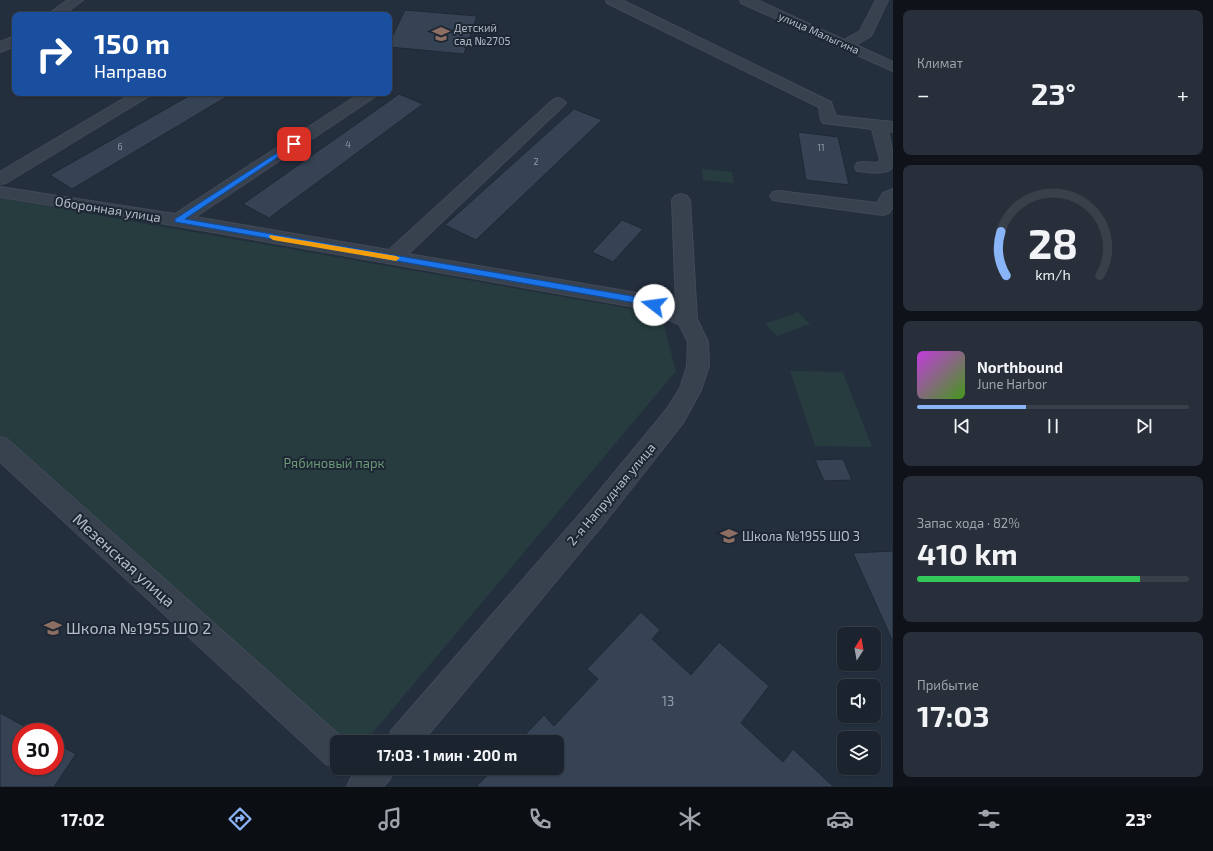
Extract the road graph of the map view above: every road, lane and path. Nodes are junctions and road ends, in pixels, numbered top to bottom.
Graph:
1 (77, 0) edge
2 (612, 0) edge
3 (746, 0) edge
4 (882, 0) edge
5 (59, 12) edge
6 (12, 42) edge
7 (845, 45) junction
8 (0, 48) edge
9 (893, 66) edge
10 (139, 96) edge
11 (366, 96) edge
12 (558, 103) dead end
13 (886, 126) edge
14 (863, 167) dead end
15 (0, 179) edge
16 (0, 192) edge
17 (893, 194) edge
18 (779, 196) dead end
19 (681, 200) dead end
20 (178, 220) junction
21 (392, 258) junction
22 (687, 319) junction
23 (0, 447) edge
24 (408, 735) edge
25 (330, 747) edge

1 - 5 street
2 - 13 street
3 - 7 street, улица Малыгина
4 - 7 street
6 - 8 street
7 - 9 street, улица Малыгина
10 - 15 street
11 - 20 street
12 - 21 street
13 - 14 street
16 - 20 street, Оборонная улица
17 - 18 street
19 - 22 street, 2-я Напрудная улица
20 - 21 street, Оборонная улица
21 - 22 street, Оборонная улица
22 - 24 street, 2-я Напрудная улица
23 - 25 street, Мезенская улица

